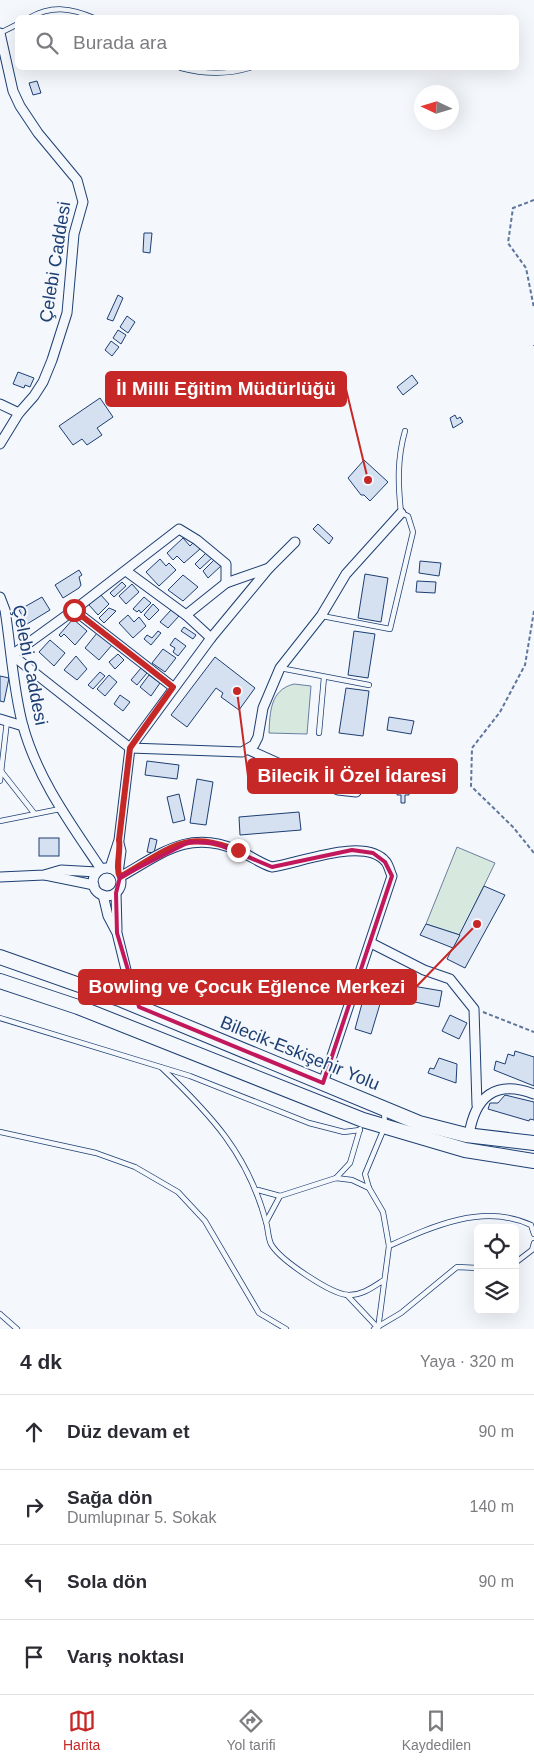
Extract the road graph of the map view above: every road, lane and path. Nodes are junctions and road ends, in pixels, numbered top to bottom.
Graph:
1 (35, 15) edge
2 (86, 15) edge
3 (15, 26) edge
4 (0, 33) edge
5 (193, 70) edge
6 (240, 70) edge
7 (534, 200) edge
8 (534, 308) edge
9 (0, 404) edge
10 (19, 413) junction
11 (405, 431) dead end
12 (0, 444) edge
13 (401, 513) junction
14 (295, 542) dead end
15 (269, 568) junction
16 (126, 571) junction
17 (226, 583) junction
18 (0, 597) edge
19 (74, 610) junction
20 (534, 611) edge
21 (186, 616) junction
22 (321, 616) junction
23 (211, 638) junction
24 (12, 655) junction
25 (280, 668) junction
26 (324, 676) junction
27 (368, 685) dead end
28 (173, 687) junction
29 (4, 720) edge
30 (23, 726) junction
31 (320, 733) dead end
32 (130, 748) junction
33 (249, 750) junction
34 (372, 770) dead end
35 (1, 771) edge
36 (0, 782) edge
37 (60, 809) junction
38 (34, 812) junction
39 (0, 821) edge
40 (534, 853) edge
41 (109, 872) junction
42 (44, 875) junction
43 (0, 877) edge
44 (94, 885) junction
45 (116, 893) junction
46 (103, 895) junction
47 (117, 933) junction
48 (371, 943) junction
49 (0, 957) edge
50 (0, 981) edge
51 (139, 1007) junction
52 (474, 1009) junction
53 (0, 1018) edge
54 (534, 1032) edge
55 (162, 1067) junction
56 (323, 1083) junction
57 (534, 1094) edge
58 (477, 1105) junction
59 (380, 1109) junction
60 (364, 1122) junction
61 (384, 1126) junction
62 (0, 1132) edge
63 (470, 1136) junction
64 (534, 1142) edge
65 (534, 1161) edge
66 (336, 1178) junction
67 (369, 1188) junction
68 (258, 1190) junction
69 (280, 1196) junction
70 (266, 1222) junction
71 (534, 1234) edge
72 (534, 1243) edge
73 (390, 1246) junction
74 (519, 1260) edge
75 (474, 1268) edge
76 (384, 1280) junction
77 (347, 1295) junction
78 (0, 1314) edge
79 (17, 1329) edge
80 (286, 1329) edge
81 (377, 1329) edge

1 - 2 lane
3 - 4 lane
4 - 10 street, Çelebi Caddesi
5 - 6 lane
7 - 8 path
9 - 10 street
10 - 12 street, Çelebi Caddesi
11 - 13 lane
13 - 22 street
13 - 22 lane
14 - 15 street
15 - 17 street
15 - 23 street
16 - 17 street
16 - 19 street
16 - 21 street
17 - 21 street
18 - 24 street, Çelebi Caddesi
19 - 24 street
19 - 28 street
20 - 40 path
21 - 23 street
22 - 25 street
23 - 28 street
24 - 30 street, Çelebi Caddesi
24 - 32 street
25 - 26 lane
25 - 33 street
26 - 27 lane
26 - 31 lane
28 - 32 street
29 - 30 street
29 - 35 lane
30 - 37 street, Çelebi Caddesi
32 - 33 street
32 - 41 street
33 - 34 street
35 - 36 lane
35 - 38 lane
37 - 38 lane
37 - 41 street, Çelebi Caddesi
38 - 39 lane
41 - 42 street
41 - 44 street
41 - 45 street
41 - 48 street
42 - 43 street
42 - 44 street
44 - 46 street
45 - 46 street
45 - 47 street
46 - 47 street
47 - 51 street
48 - 52 street
48 - 56 street
49 - 51 main road, Bilecik-Eskişehir Yolu
50 - 60 main road
51 - 56 main road, Bilecik-Eskişehir Yolu
52 - 54 path
52 - 58 street
53 - 55 lane
55 - 60 lane
55 - 68 lane
56 - 59 main road, Bilecik-Eskişehir Yolu
57 - 58 street
58 - 63 street
59 - 61 lane
59 - 63 main road, Bilecik-Eskişehir Yolu
60 - 61 main road
60 - 66 lane
61 - 65 main road
61 - 67 lane
62 - 80 lane
63 - 64 main road, Bilecik-Eskişehir Yolu
66 - 67 lane
66 - 69 lane
67 - 73 lane
68 - 69 lane
68 - 70 lane
69 - 70 lane
70 - 77 lane
71 - 73 lane
72 - 74 lane
73 - 76 lane
75 - 81 lane
76 - 77 lane
76 - 81 lane
77 - 81 lane
78 - 79 lane

